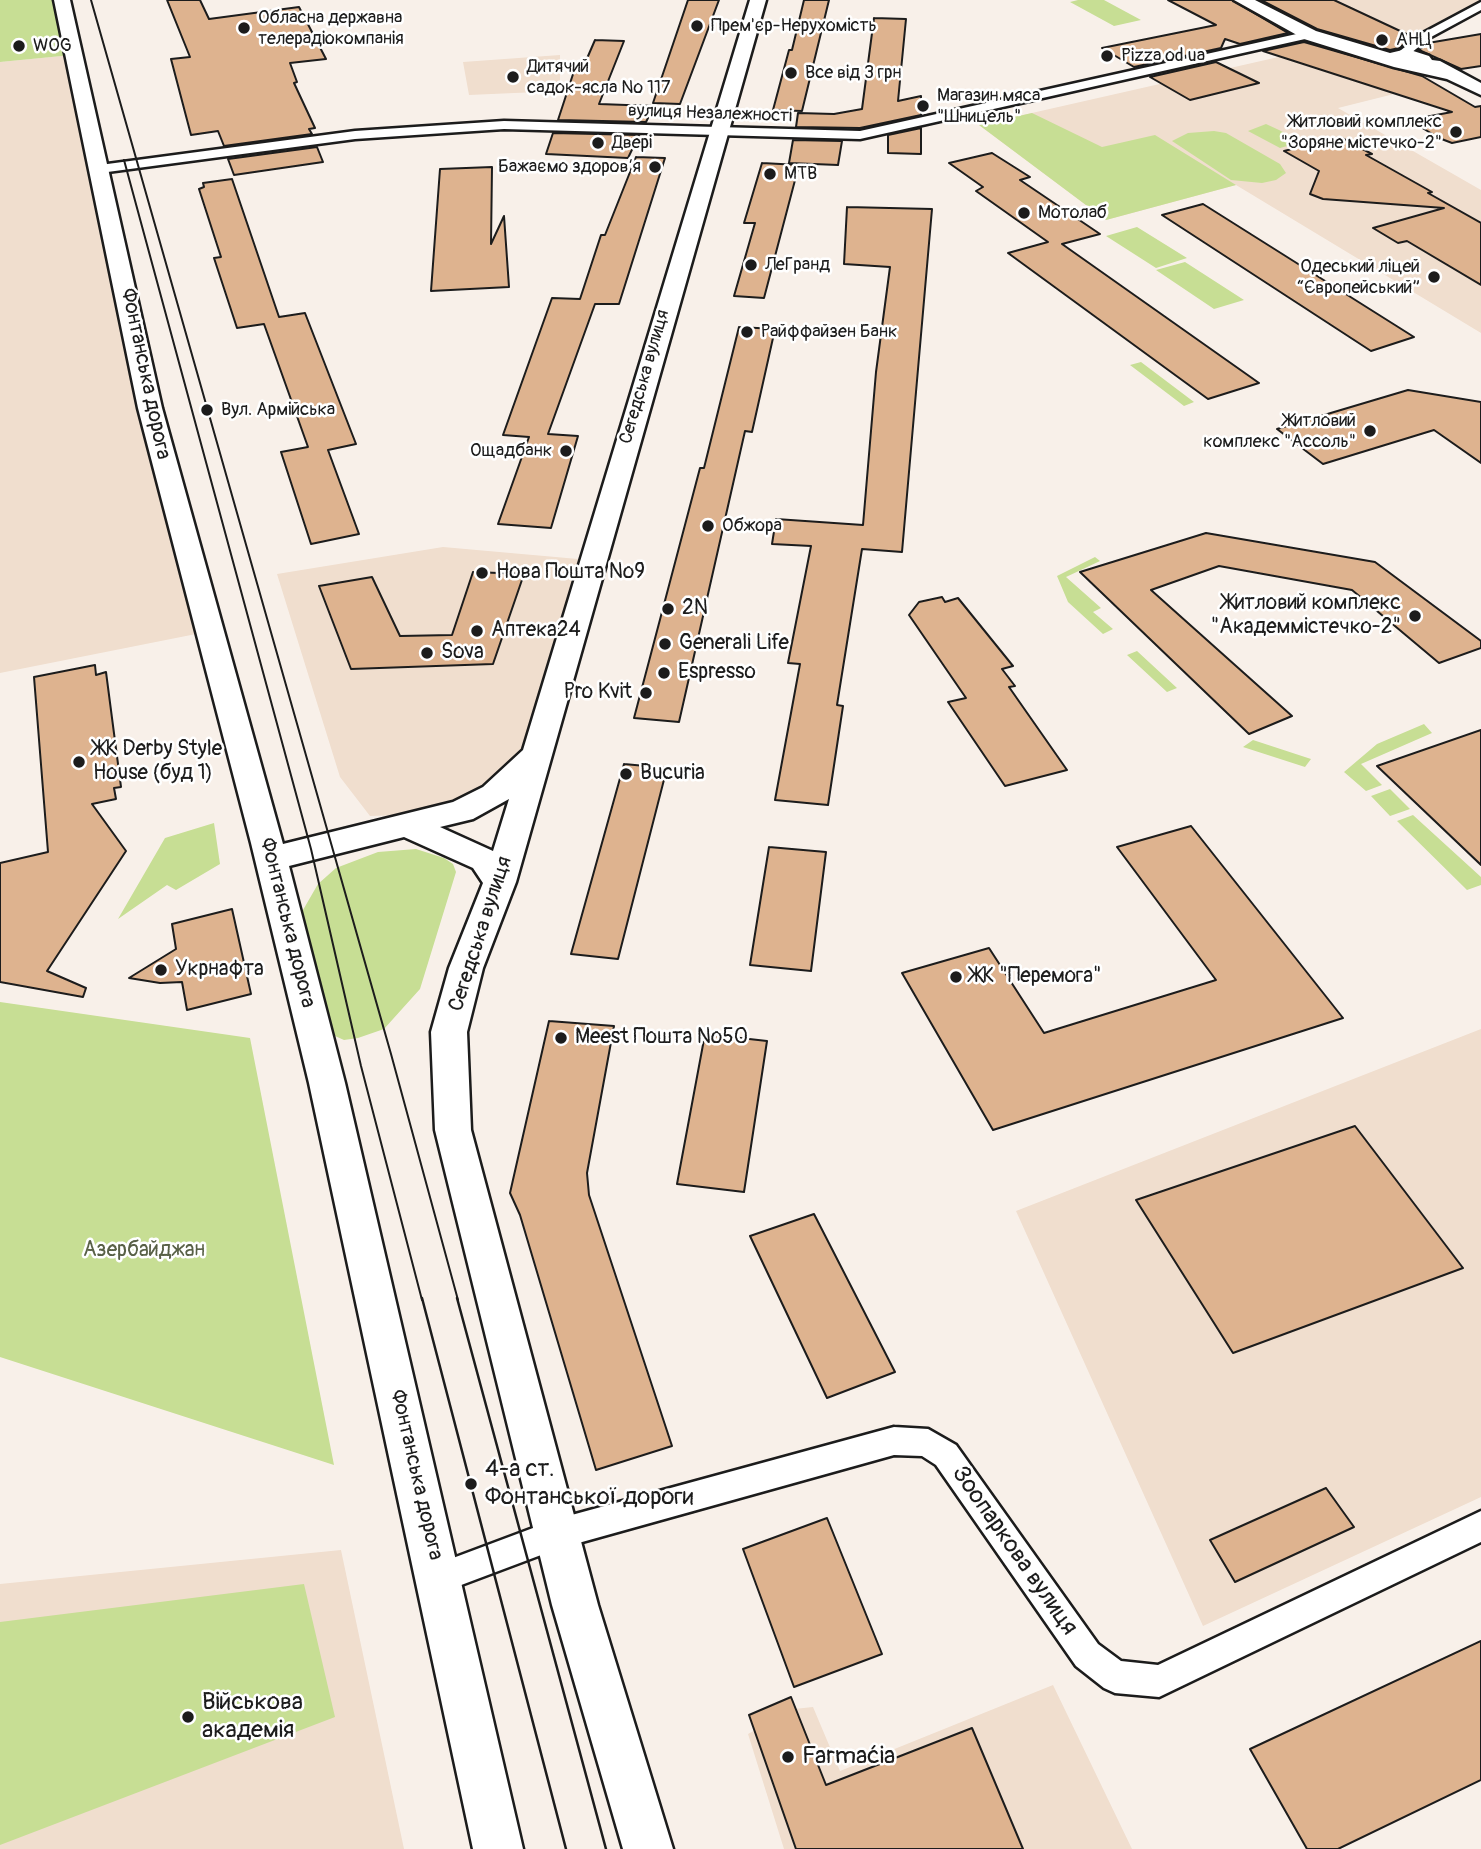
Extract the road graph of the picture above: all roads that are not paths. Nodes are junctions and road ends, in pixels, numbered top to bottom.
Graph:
1 (62, 0) edge
2 (758, 0) edge
3 (1242, 0) edge
4 (1481, 5) edge
5 (1310, 35) junction
6 (1408, 57) junction
7 (1481, 90) edge
8 (717, 133) junction
9 (100, 169) junction
10 (536, 755) junction
11 (406, 825) junction
12 (271, 859) junction
13 (500, 882) junction
14 (1481, 1527) edge
15 (557, 1534) junction
16 (440, 1578) junction
17 (498, 1849) edge
18 (648, 1849) edge

1 - 9 main road, Фонтанська дорога
2 - 8 main road, Сегедська вулиця
3 - 5 main road
4 - 6 street
5 - 6 main road
5 - 8 street, вулиця Незалежності
6 - 7 main road
8 - 9 street, вулиця Незалежності
8 - 10 main road, Сегедська вулиця
9 - 12 main road, Фонтанська дорога
10 - 11 main road
10 - 13 main road, Сегедська вулиця
11 - 12 main road
11 - 13 main road
12 - 16 main road, Фонтанська дорога
13 - 15 main road, Сегедська вулиця
14 - 15 street, Зоопаркова вулиця
15 - 16 street, Зоопаркова вулиця
15 - 18 main road
16 - 17 main road, Фонтанська дорога

